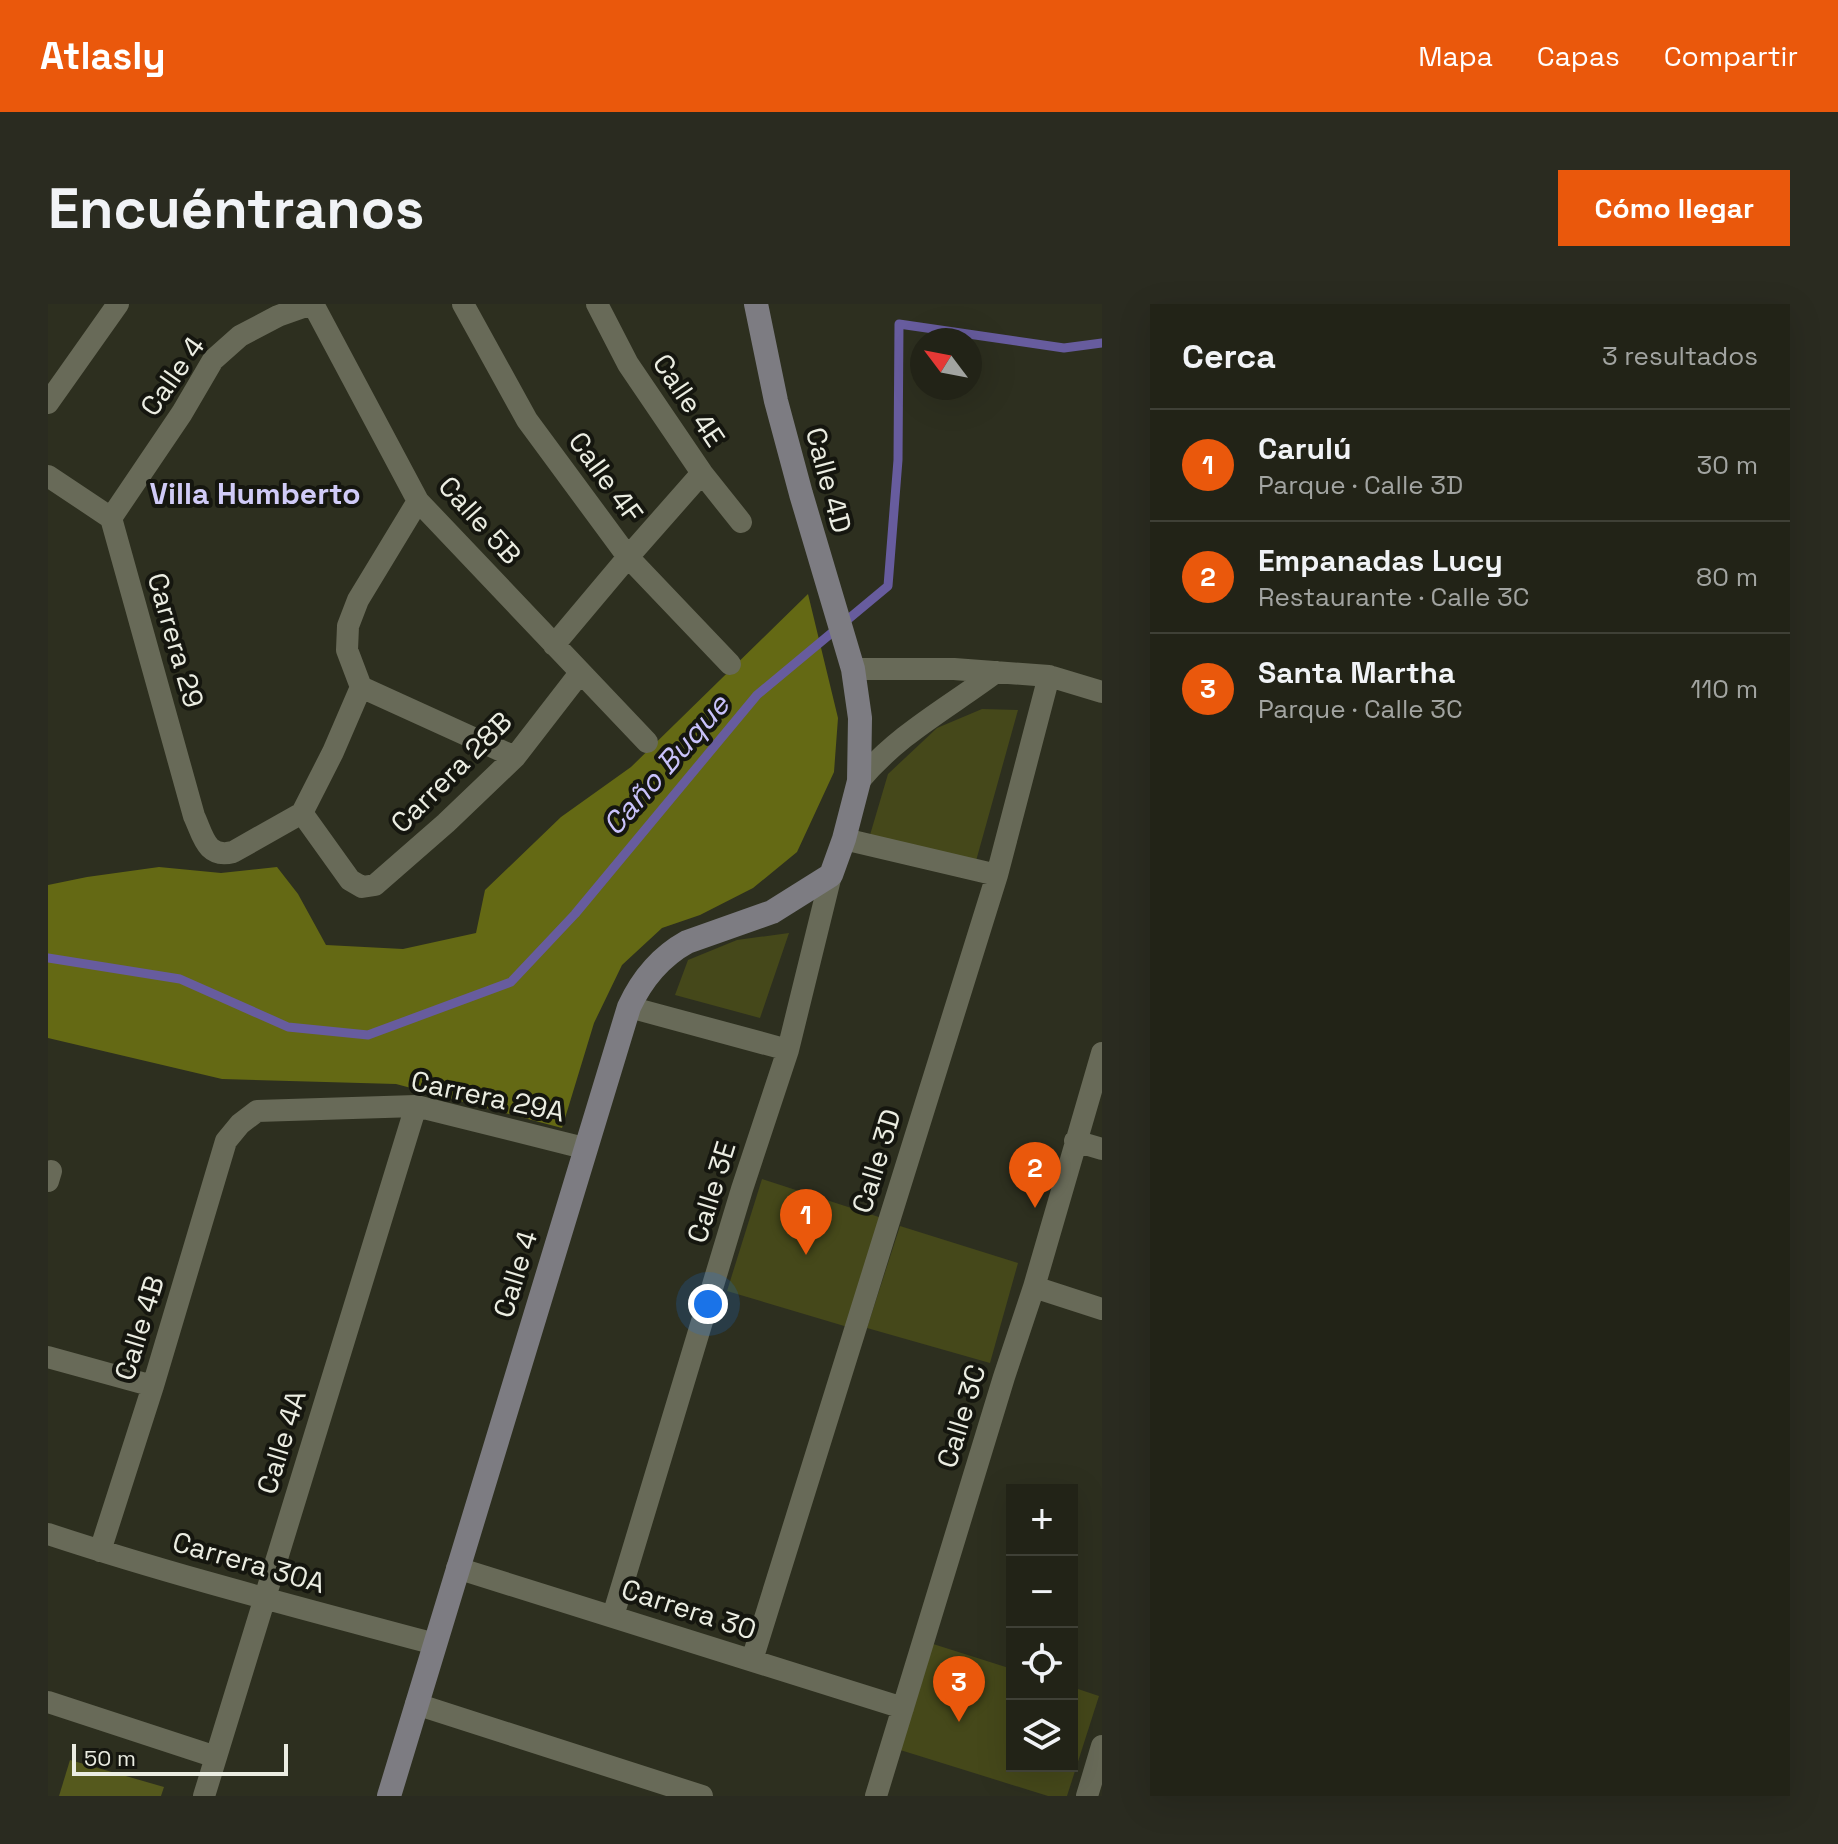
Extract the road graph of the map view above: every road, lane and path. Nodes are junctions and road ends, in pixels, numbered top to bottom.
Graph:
1 (118, 304) edge
2 (313, 304) edge
3 (463, 304) edge
4 (597, 304) edge
5 (756, 304) edge
6 (48, 403) edge
7 (702, 473) junction
8 (48, 476) edge
9 (418, 501) junction
10 (111, 518) junction
11 (741, 522) dead end
12 (628, 557) junction
13 (554, 645) junction
14 (850, 660) junction
15 (730, 664) dead end
16 (996, 672) junction
17 (580, 673) junction
18 (1049, 676) junction
19 (361, 687) junction
20 (1102, 692) edge
21 (647, 742) dead end
22 (515, 757) junction
23 (859, 781) junction
24 (302, 813) junction
25 (844, 839) junction
26 (831, 875) junction
27 (997, 875) junction
28 (629, 1007) junction
29 (788, 1050) junction
30 (1102, 1053) edge
31 (416, 1106) junction
32 (240, 1124) joint
33 (1075, 1141) junction
34 (584, 1148) junction
35 (1102, 1149) edge
36 (1034, 1287) junction
37 (1102, 1309) edge
38 (48, 1357) edge
39 (153, 1386) junction
40 (48, 1534) edge
41 (100, 1551) junction
42 (457, 1568) junction
43 (264, 1598) junction
44 (613, 1616) junction
45 (435, 1644) junction
46 (752, 1660) junction
47 (48, 1702) edge
48 (416, 1704) junction
49 (903, 1708) junction
50 (1102, 1746) edge
51 (216, 1757) junction
52 (204, 1796) edge
53 (389, 1796) edge
54 (702, 1796) edge
55 (876, 1796) edge
56 (1087, 1796) edge

1 - 6 street
2 - 9 street, Calle 5B
2 - 10 street, Calle 4
3 - 12 street, Calle 4F
4 - 7 street, Calle 4E
5 - 14 street, Calle 4D
7 - 11 street, Calle 4E
7 - 12 street
8 - 10 street
9 - 13 street, Calle 5B
9 - 19 street
10 - 24 street, Carrera 29
12 - 13 street
12 - 15 street, Calle 4F
13 - 17 street, Calle 5B
14 - 16 street
14 - 23 street
16 - 18 street
16 - 23 street
17 - 21 street, Calle 5B
17 - 22 street, Carrera 28B
18 - 20 street
18 - 27 street, Calle 3D
19 - 22 street
19 - 24 street
22 - 24 street, Carrera 28B
23 - 25 street
25 - 26 street
25 - 27 street
26 - 28 street, Calle 4
26 - 29 street, Calle 3E
27 - 46 street, Calle 3D
28 - 29 street
28 - 34 street, Calle 4
29 - 44 street, Calle 3E
30 - 33 street, Calle 3C
31 - 32 street, Carrera 29A
31 - 34 street, Carrera 29A
31 - 43 street, Calle 4A
32 - 39 street, Calle 4B
33 - 35 street
33 - 36 street, Calle 3C
34 - 42 street, Calle 4
36 - 37 street
36 - 49 street, Calle 3C
38 - 39 street
39 - 41 street, Calle 4B
40 - 41 street, Carrera 30A
41 - 43 street, Carrera 30A
42 - 44 street, Carrera 30
42 - 45 street, Calle 4
43 - 45 street, Carrera 30A
43 - 51 street, Calle 4A
44 - 46 street, Carrera 30
45 - 48 street, Calle 4
46 - 49 street, Carrera 30
47 - 51 street
48 - 53 street, Calle 4
48 - 54 street
49 - 55 street, Calle 3C
50 - 56 street
51 - 52 street, Calle 4A

